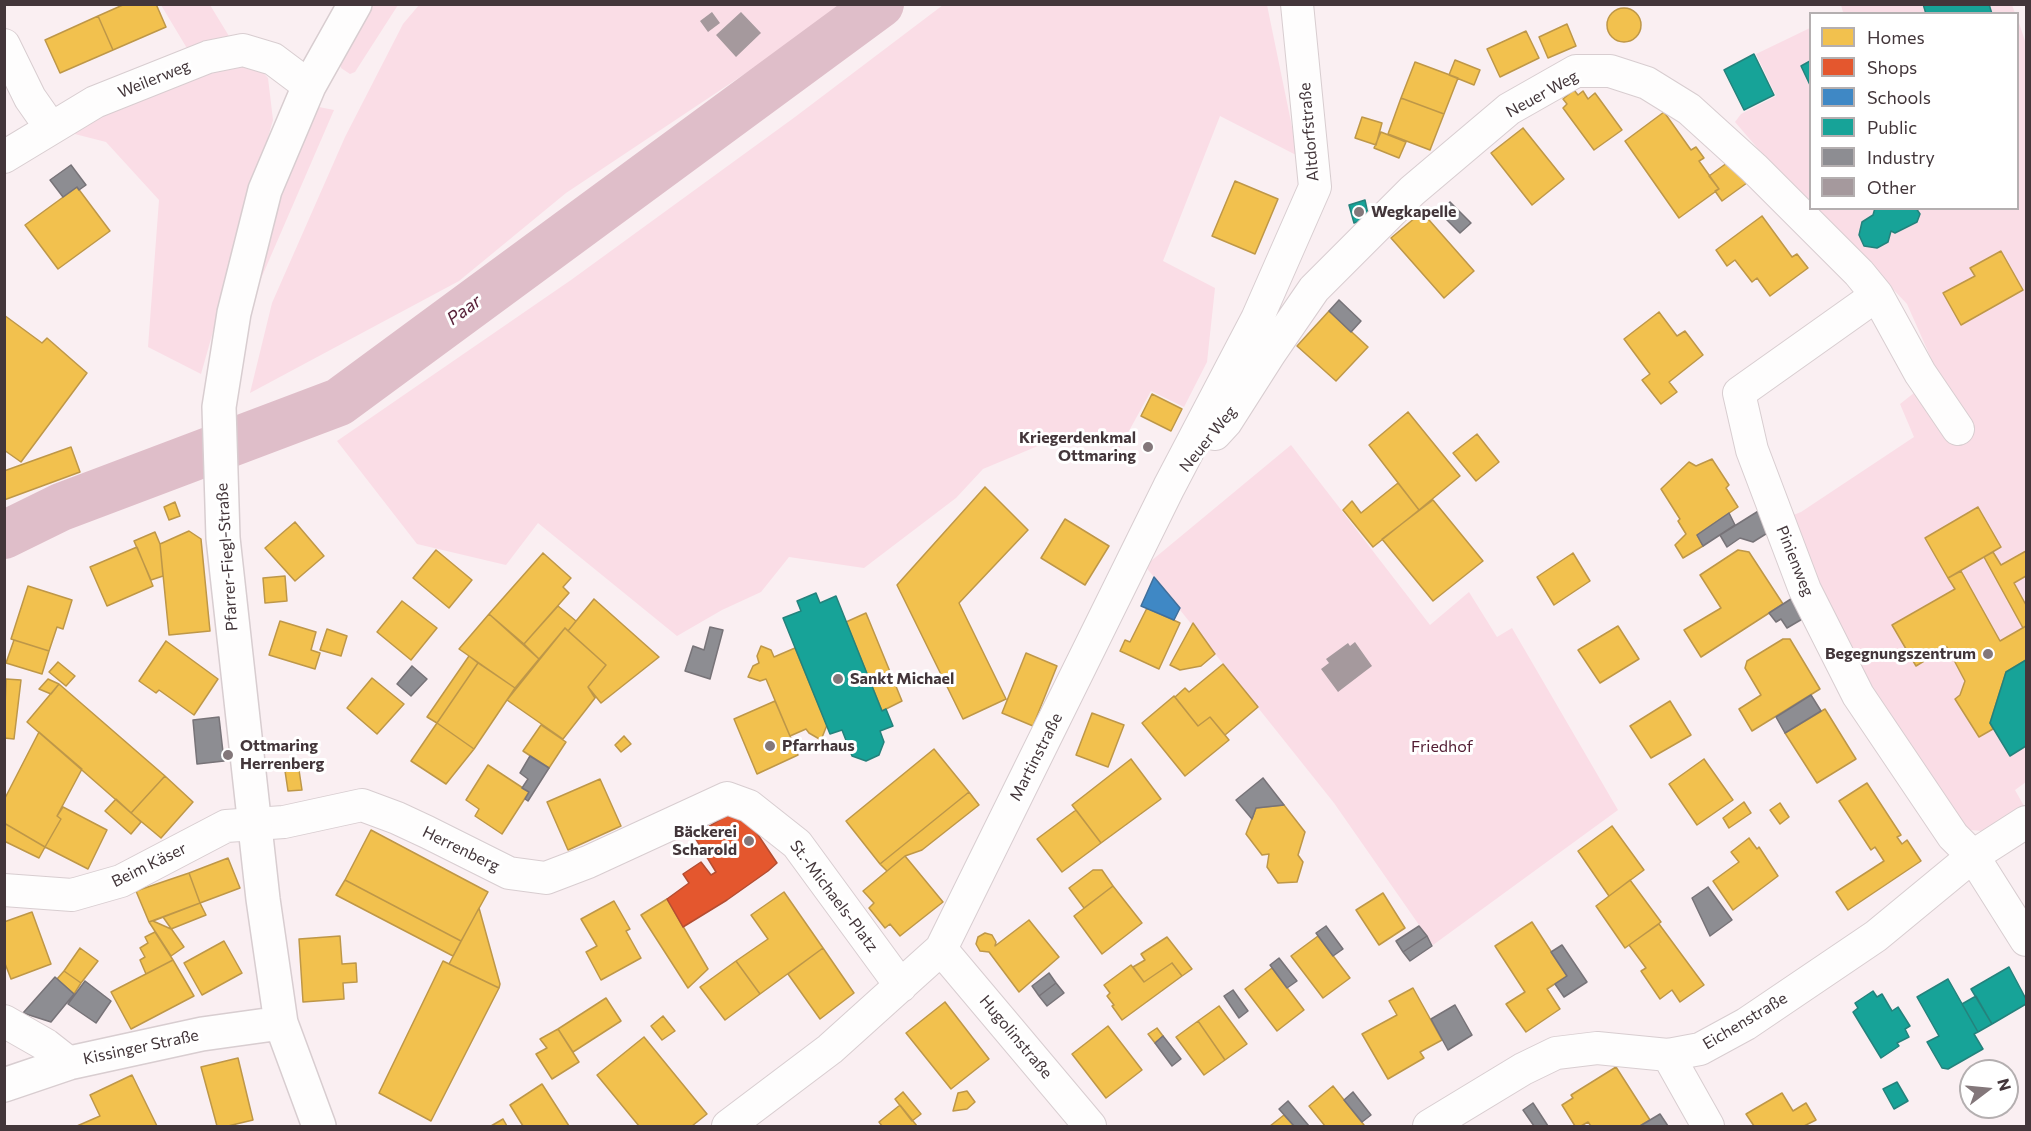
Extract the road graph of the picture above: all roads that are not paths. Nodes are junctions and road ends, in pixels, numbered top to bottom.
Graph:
1 (355, 4) edge
2 (1297, 4) edge
3 (4, 45) edge
4 (309, 86) junction
5 (51, 128) junction
6 (4, 157) edge
7 (1877, 296) junction
8 (1257, 319) joint
9 (1958, 429) dead end
10 (1169, 487) junction
11 (727, 798) joint
12 (2026, 822) edge
13 (255, 823) junction
14 (1972, 856) junction
15 (4, 891) edge
16 (2026, 940) edge
17 (941, 949) junction
18 (902, 986) junction
19 (4, 1021) edge
20 (281, 1023) junction
21 (1668, 1055) junction
22 (69, 1063) junction
23 (4, 1086) edge
24 (319, 1126) edge
25 (728, 1126) edge
26 (1090, 1126) edge
27 (1429, 1126) edge
28 (1708, 1126) edge

1 - 4 main road, Pfarrer-Fiegl-Straße
2 - 8 street, Altdorfstraße
3 - 5 street
4 - 5 street, Weilerweg
4 - 13 main road, Pfarrer-Fiegl-Straße
5 - 6 street, Weilerweg
7 - 9 street, Neuer Weg
7 - 10 street, Neuer Weg
7 - 14 street, Pinienweg
8 - 10 street, Martinstraße
10 - 17 street, Martinstraße
11 - 13 street, Herrenberg
11 - 18 street, St.-Michaels-Platz
12 - 14 street, Eichenstraße
13 - 15 street, Beim Käser
13 - 20 main road, Pfarrer-Fiegl-Straße
14 - 16 street
14 - 21 street, Eichenstraße
17 - 18 street, Martinstraße
17 - 26 street, Hugolinstraße
18 - 25 street, Martinstraße
19 - 22 street
20 - 22 main road, Kissinger Straße
20 - 24 main road, Pfarrer-Fiegl-Straße
21 - 27 street, Eichenstraße
21 - 28 street
22 - 23 main road, Kissinger Straße

